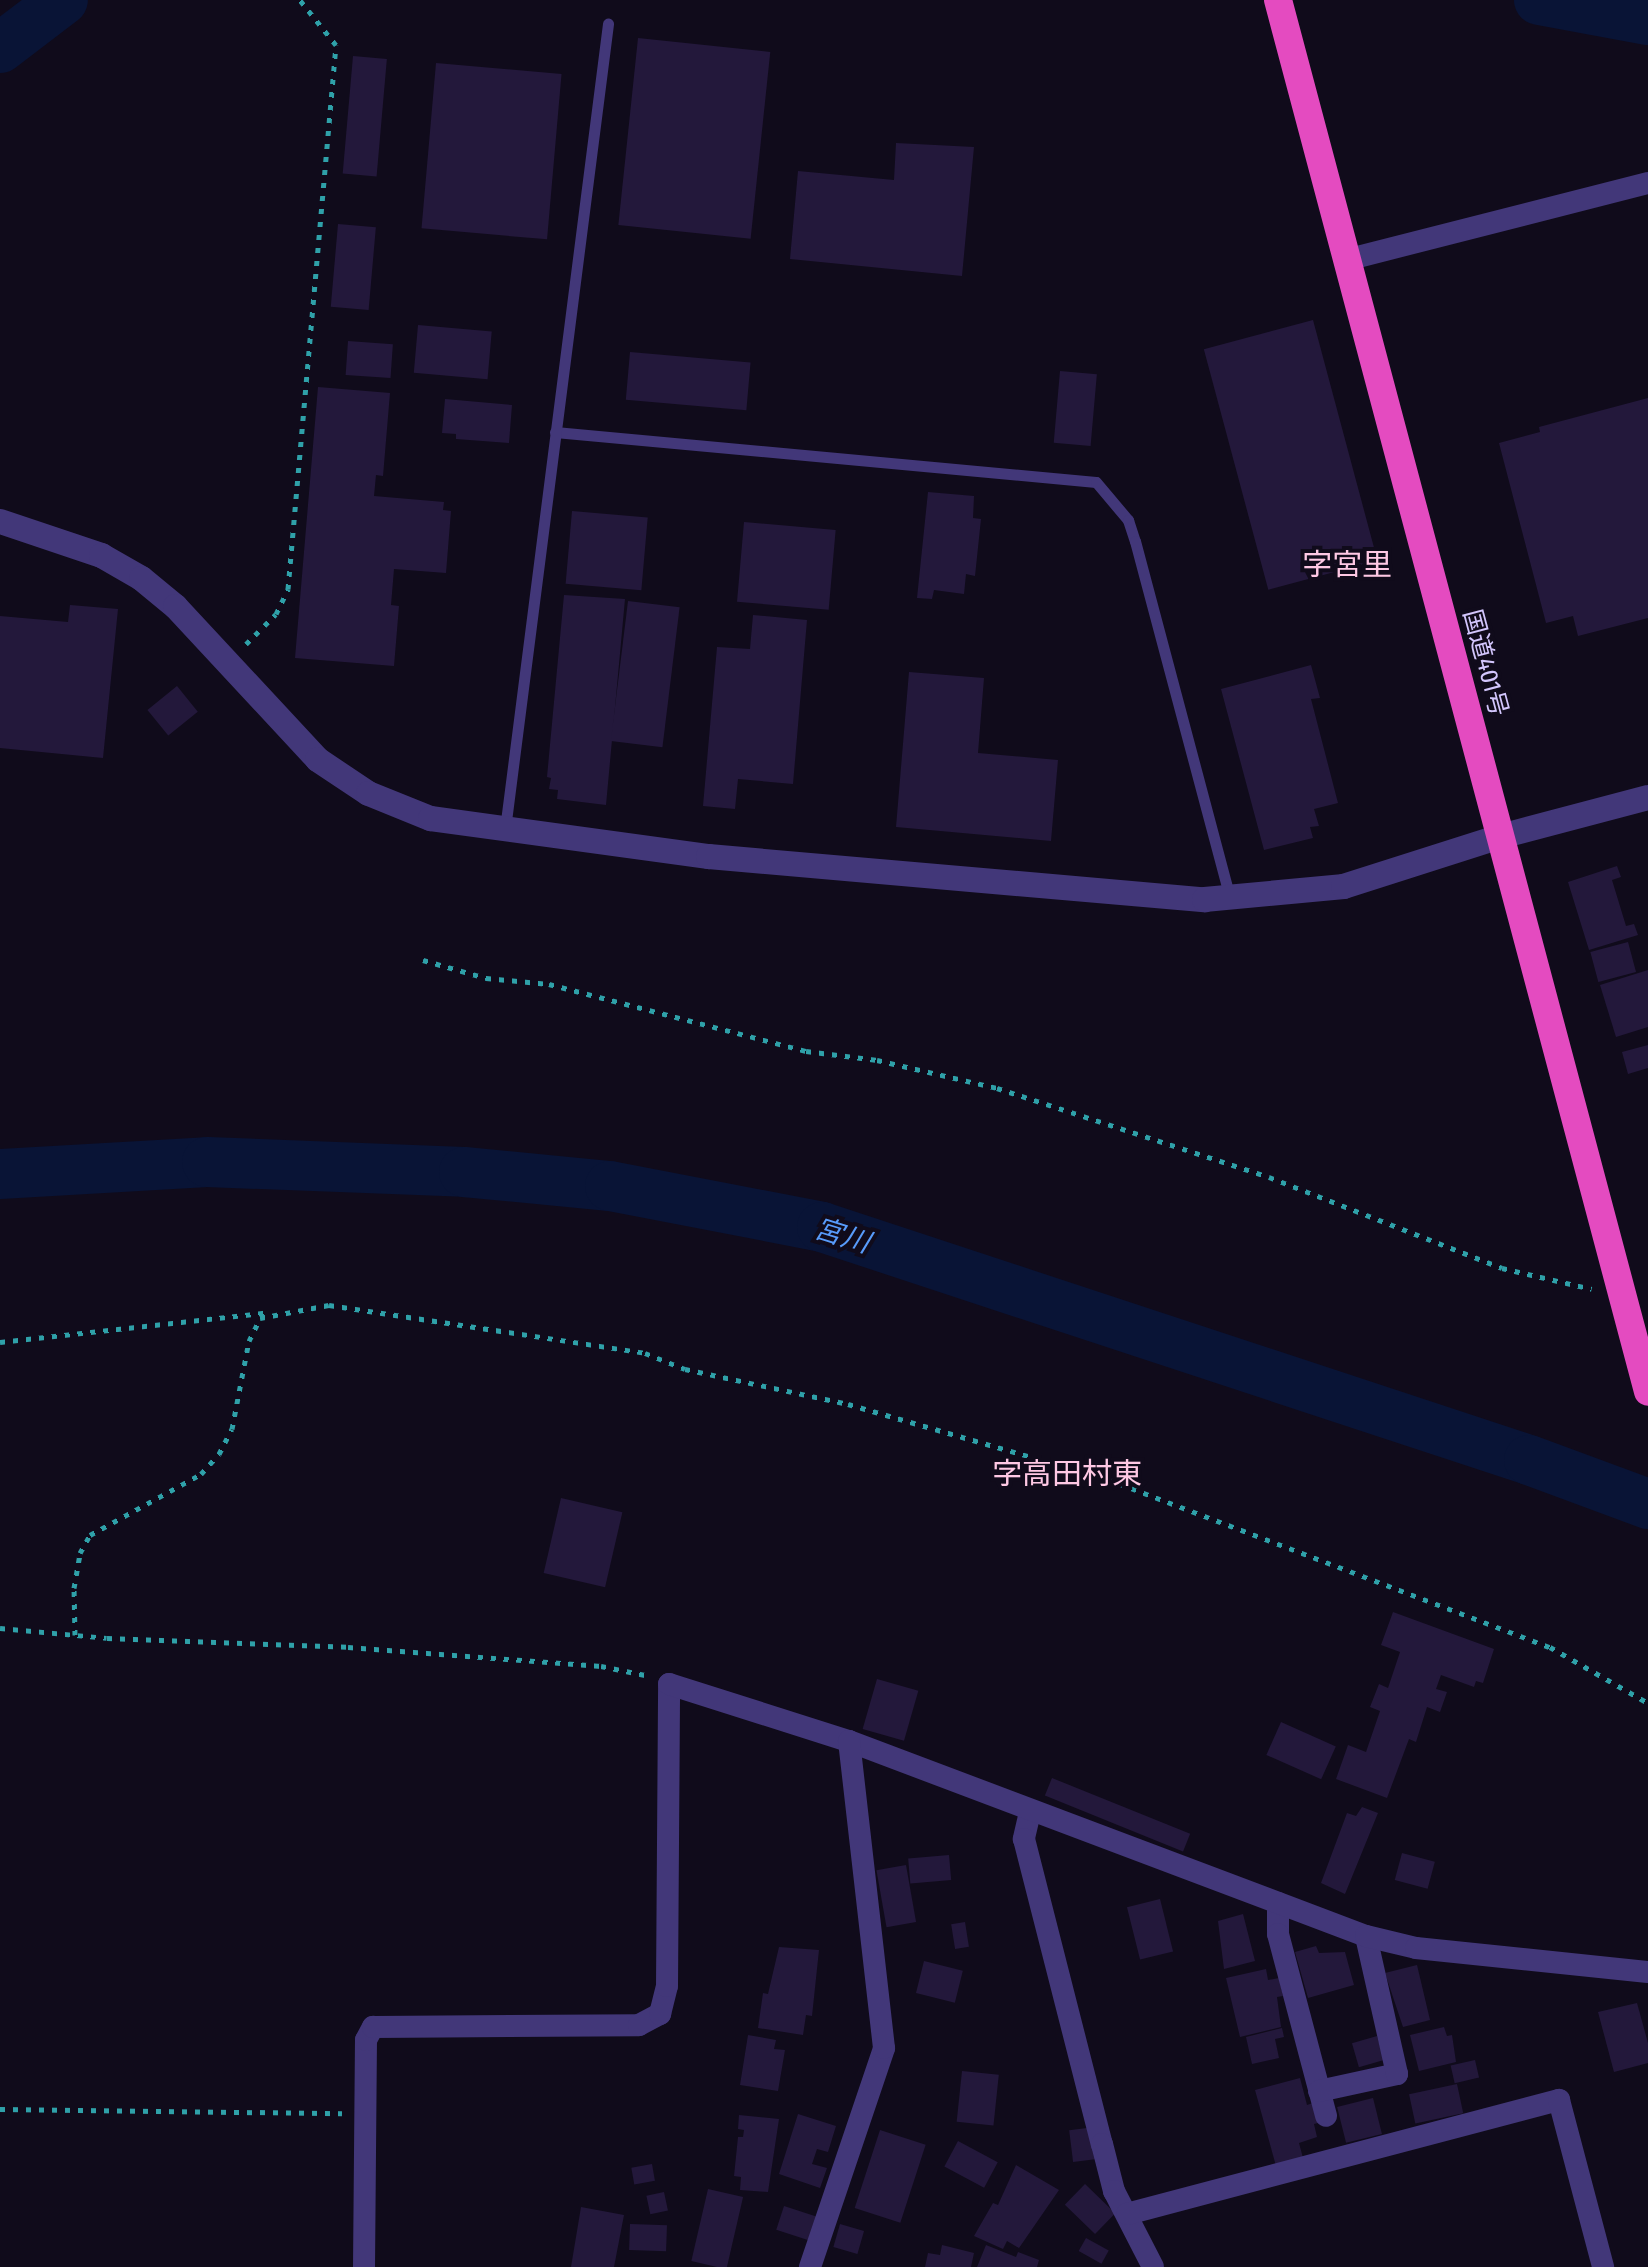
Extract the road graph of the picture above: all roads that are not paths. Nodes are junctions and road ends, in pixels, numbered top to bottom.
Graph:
1 (1280, 9) edge
2 (608, 24) dead end
3 (1648, 183) edge
4 (1346, 260) junction
5 (555, 432) junction
6 (0, 521) edge
7 (1648, 797) edge
8 (505, 829) junction
9 (1500, 836) junction
10 (1230, 898) junction
11 (1648, 1392) edge
12 (849, 1741) junction
13 (1030, 1812) junction
14 (1278, 1903) junction
15 (1366, 1936) junction
16 (1648, 1972) edge
17 (1319, 2090) junction
18 (1326, 2116) dead end
19 (1126, 2214) junction
20 (364, 2267) edge
21 (810, 2267) edge
22 (1153, 2267) edge
23 (1603, 2267) edge

1 - 4 highway, 国道401号
2 - 5 lane
3 - 4 street
4 - 9 highway, 国道401号
5 - 8 lane
5 - 10 lane
6 - 8 street
7 - 9 street
8 - 10 street
9 - 10 street
9 - 11 highway, 国道401号
12 - 13 street
12 - 20 street
12 - 21 street
13 - 14 street
13 - 19 street
14 - 15 street
14 - 17 street
15 - 16 street
15 - 17 street
17 - 18 street
19 - 22 street
19 - 23 street

